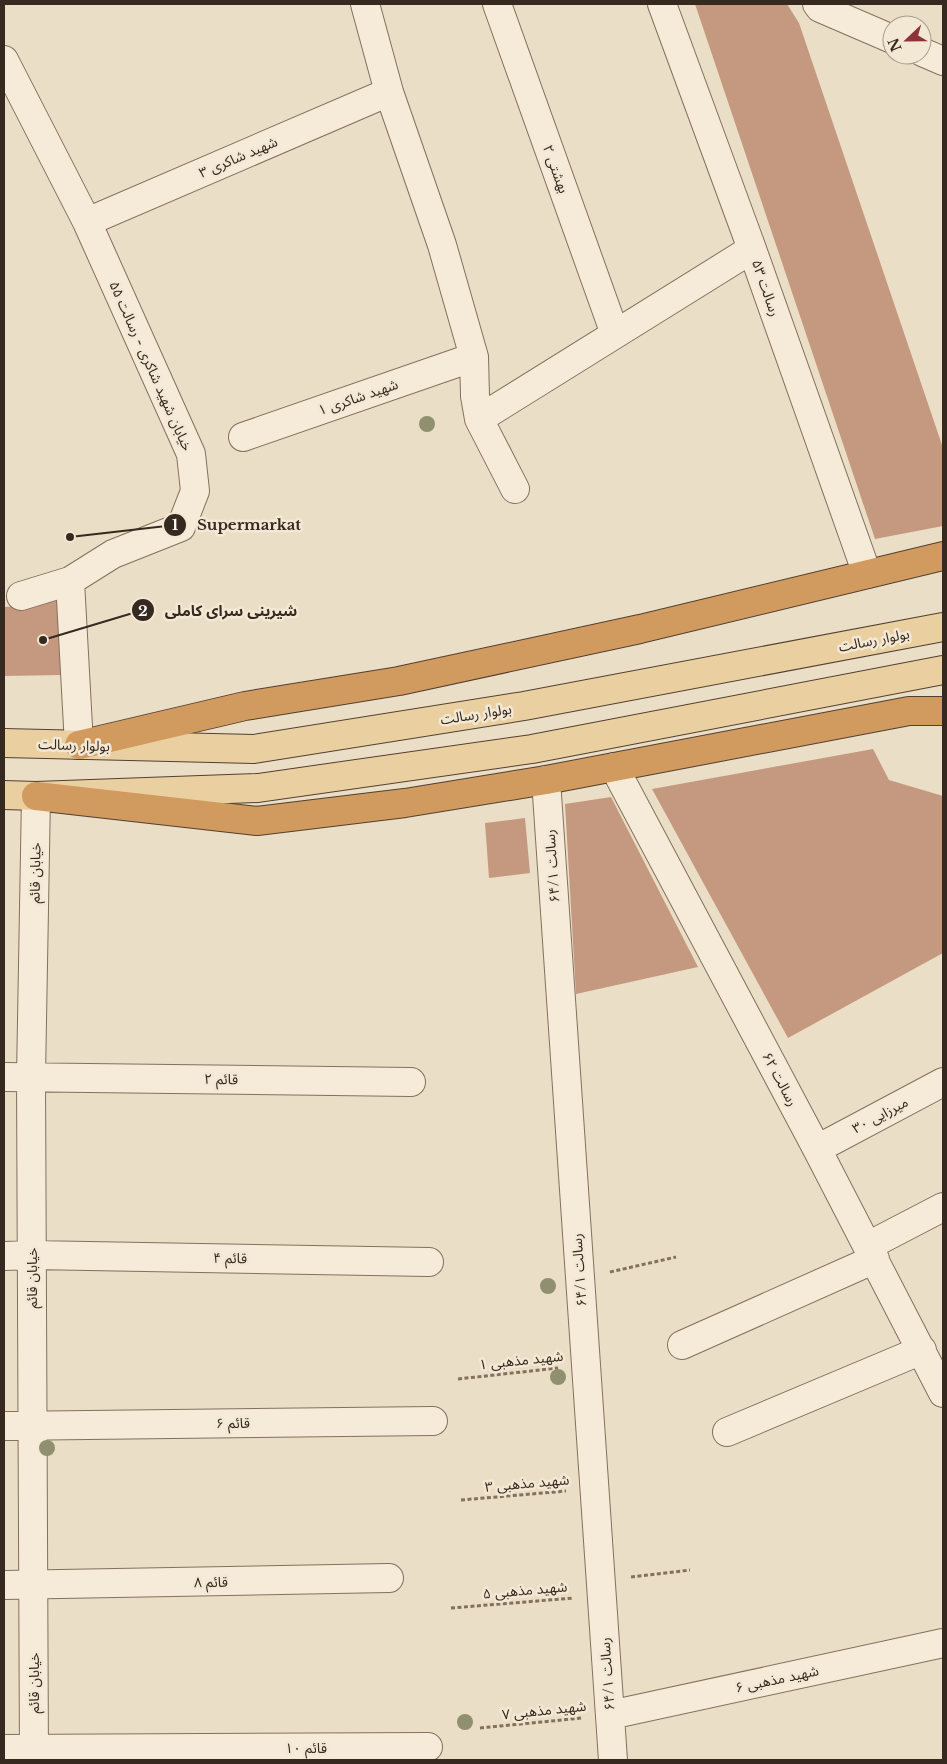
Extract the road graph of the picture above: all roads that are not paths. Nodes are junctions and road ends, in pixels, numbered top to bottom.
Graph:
1 (366, 4) edge
2 (497, 4) edge
3 (662, 4) edge
4 (816, 4) edge
5 (882, 35) edge
6 (4, 60) edge
7 (390, 92) junction
8 (88, 222) junction
9 (752, 249) junction
10 (616, 334) junction
11 (474, 357) junction
12 (479, 419) junction
13 (243, 437) dead end
14 (515, 489) dead end
15 (943, 556) edge
16 (867, 574) junction
17 (70, 581) junction
18 (21, 596) dead end
19 (943, 627) edge
20 (943, 670) edge
21 (943, 712) edge
22 (4, 743) edge
23 (79, 745) junction
24 (614, 767) junction
25 (546, 780) junction
26 (4, 795) edge
27 (36, 796) junction
28 (4, 1077) edge
29 (31, 1077) junction
30 (411, 1082) dead end
31 (943, 1082) edge
32 (817, 1149) junction
33 (943, 1207) edge
34 (871, 1253) junction
35 (32, 1255) junction
36 (4, 1256) edge
37 (429, 1262) dead end
38 (682, 1345) dead end
39 (922, 1350) junction
40 (943, 1393) edge
41 (433, 1421) dead end
42 (4, 1426) edge
43 (33, 1426) junction
44 (728, 1432) dead end
45 (390, 1578) dead end
46 (4, 1585) edge
47 (33, 1585) junction
48 (943, 1643) edge
49 (610, 1715) junction
50 (428, 1747) dead end
51 (4, 1750) edge
52 (34, 1755) edge
53 (613, 1760) edge

1 - 7 street
2 - 10 street, بهشتی ۲
3 - 9 street, رسالت ۵۳
4 - 5 street
6 - 8 street, خیابان شهید شاکری - رسالت ۵۵
7 - 8 street, شهید شاکری ۳
7 - 11 street
8 - 17 street, خیابان شهید شاکری - رسالت ۵۵
9 - 10 street
9 - 16 street, رسالت ۵۳
10 - 12 street
11 - 12 street
11 - 13 street, شهید شاکری ۱
12 - 14 street
15 - 16 highway
16 - 23 highway
17 - 18 street, خیابان شهید شاکری - رسالت ۵۵
17 - 23 street
19 - 23 main road, بولوار رسالت
20 - 27 main road
21 - 24 highway
22 - 23 main road, بولوار رسالت
24 - 25 highway
24 - 32 street, رسالت ۶۲
25 - 27 highway
25 - 49 street, رسالت ۶۴/۱
26 - 27 main road
27 - 29 street, خیابان قائم
28 - 29 street, قائم ۲
29 - 30 street, قائم ۲
29 - 35 street, خیابان قائم
31 - 32 street, میرزایی ۳۰
32 - 34 street, رسالت ۶۲
33 - 34 street
34 - 38 street
34 - 39 street, رسالت ۶۲
35 - 36 street, قائم ۴
35 - 37 street, قائم ۴
35 - 43 street, خیابان قائم
39 - 40 street, رسالت ۶۲
39 - 44 street
41 - 43 street, قائم ۶
42 - 43 street, قائم ۶
43 - 47 street, خیابان قائم
45 - 47 street, قائم ۸
46 - 47 street, قائم ۸
47 - 52 street, خیابان قائم
48 - 49 street, شهید مذهبی ۶
49 - 53 street, رسالت ۶۴/۱
50 - 52 street, قائم ۱۰
51 - 52 street, قائم ۱۰

